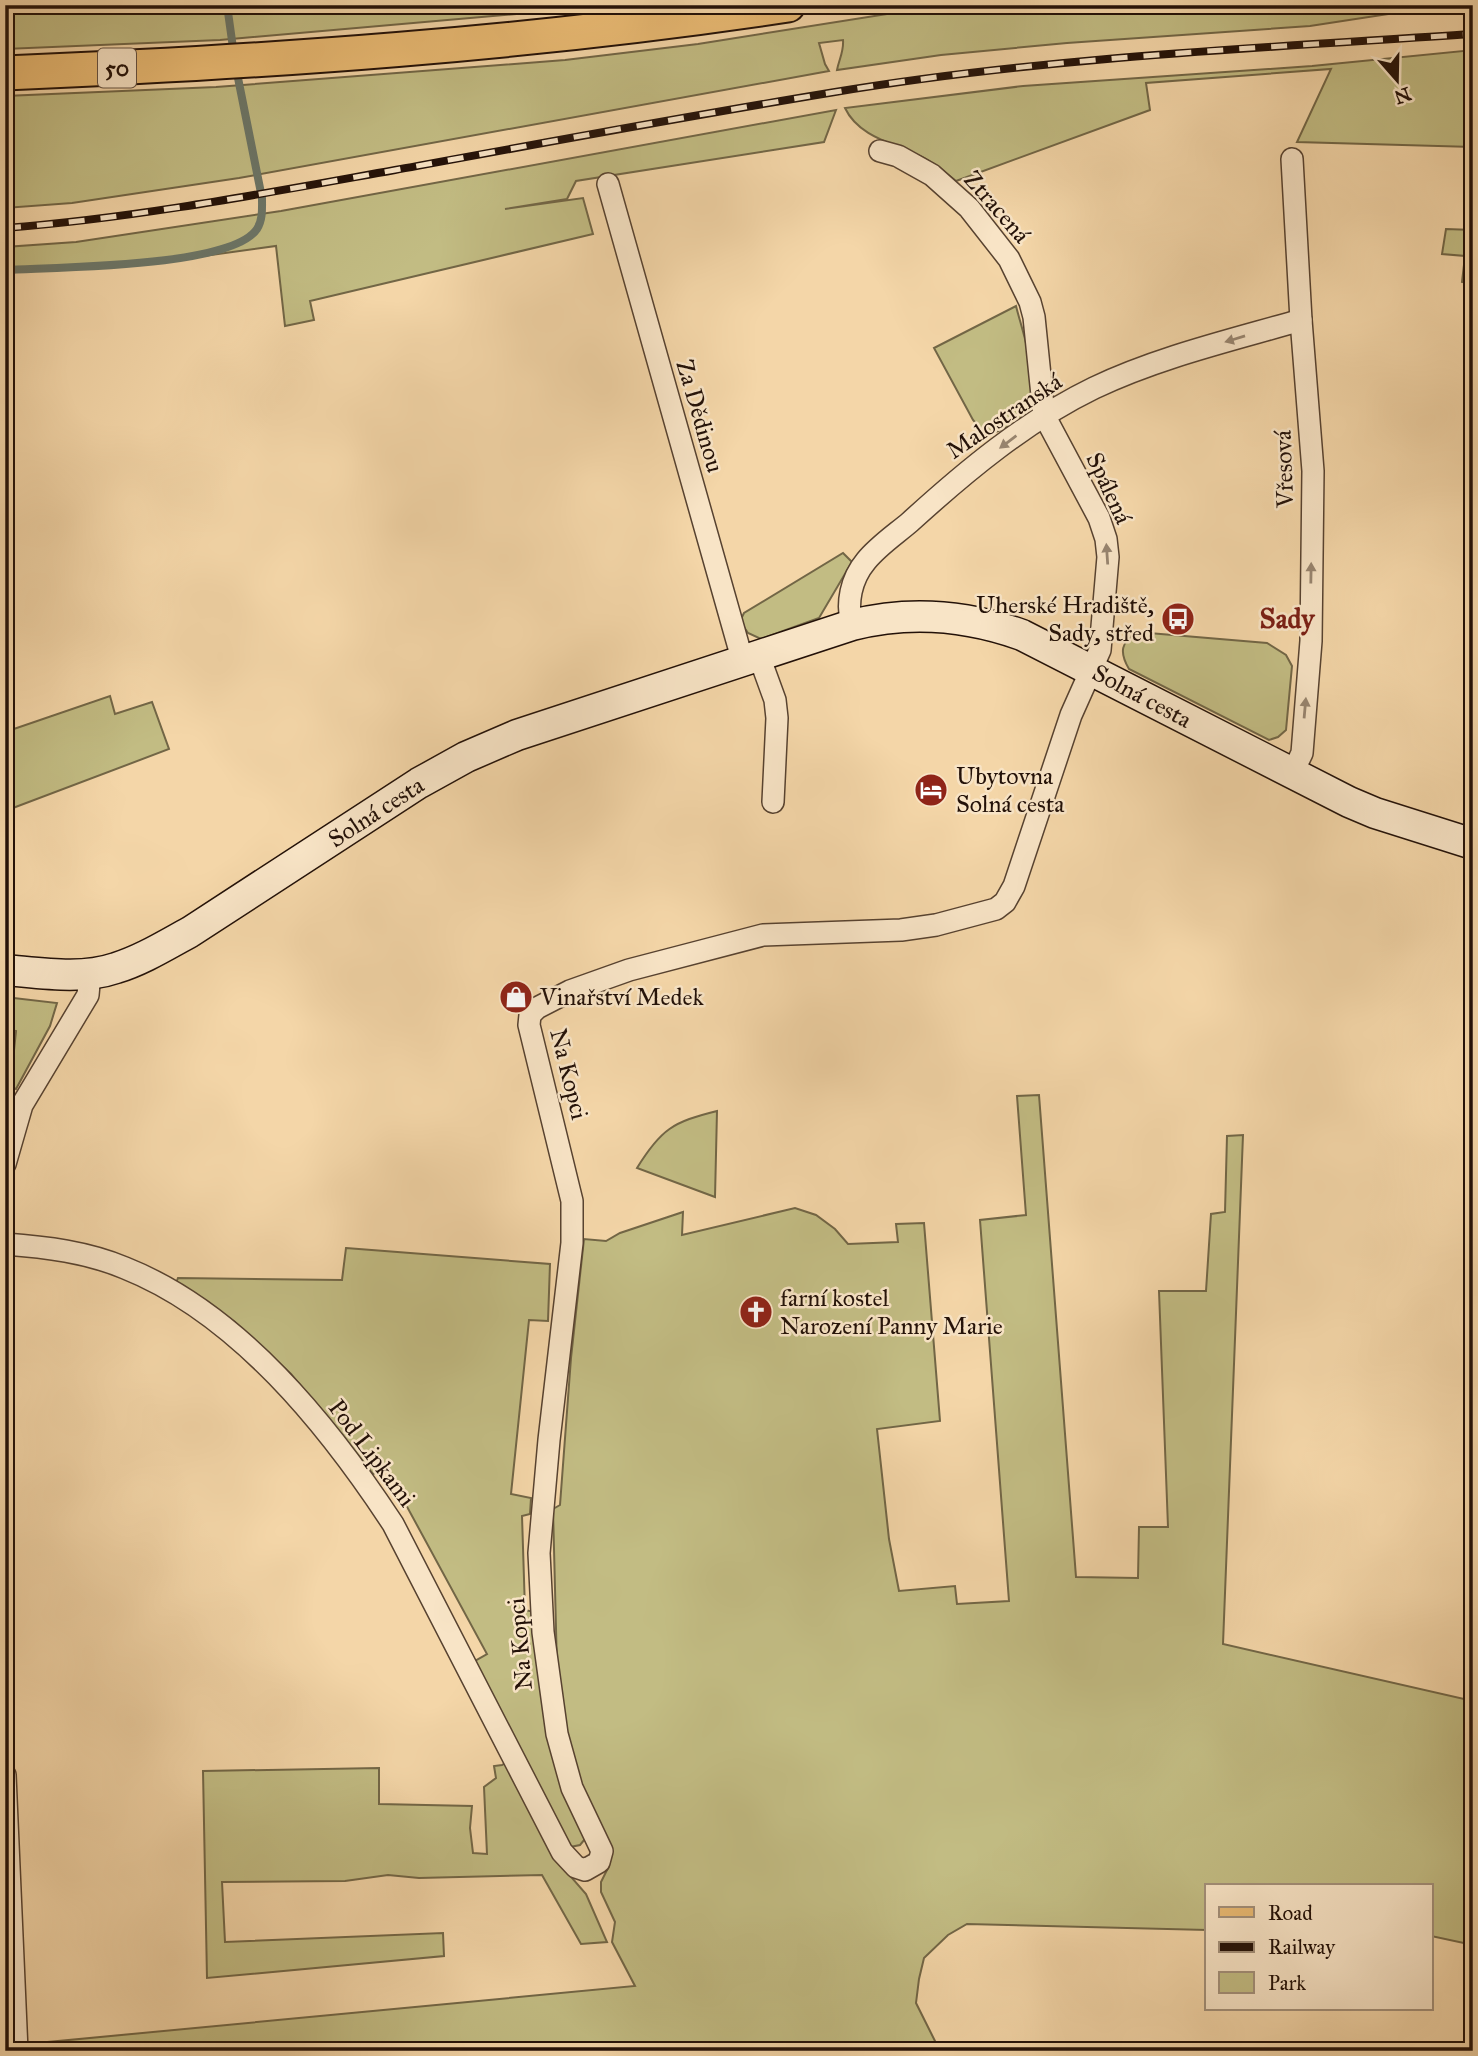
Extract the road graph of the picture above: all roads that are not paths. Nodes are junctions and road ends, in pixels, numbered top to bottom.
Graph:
1 (788, 5) edge
2 (5, 73) edge
3 (880, 151) dead end
4 (1292, 159) dead end
5 (608, 184) dead end
6 (1301, 320) junction
7 (1044, 415) junction
8 (852, 625) junction
9 (751, 659) junction
10 (1092, 669) junction
11 (1292, 774) junction
12 (773, 802) dead end
13 (1473, 844) edge
14 (5, 970) edge
15 (90, 973) junction
16 (14, 1102) edge
17 (5, 1164) edge
18 (5, 1244) edge
19 (5, 1775) edge
20 (588, 1869) joint
21 (17, 2051) edge

1 - 2 main road, 50
3 - 7 street, Ztracená
4 - 6 street, Vřesová
5 - 9 street, Za Dědinou
6 -> 7 street, Malostranská
11 -> 6 street, Vřesová
7 -> 8 street, Malostranská
10 -> 7 street, Spálená
8 - 9 street, Solná cesta
8 - 10 street, Solná cesta
9 - 12 street
9 - 15 street, Solná cesta
10 - 11 street, Solná cesta
10 - 20 street, Na Kopci
11 - 13 street, Solná cesta
14 - 15 street, Solná cesta
15 - 16 street
16 - 17 street
18 - 20 street, Pod Lipkami
19 - 21 street

